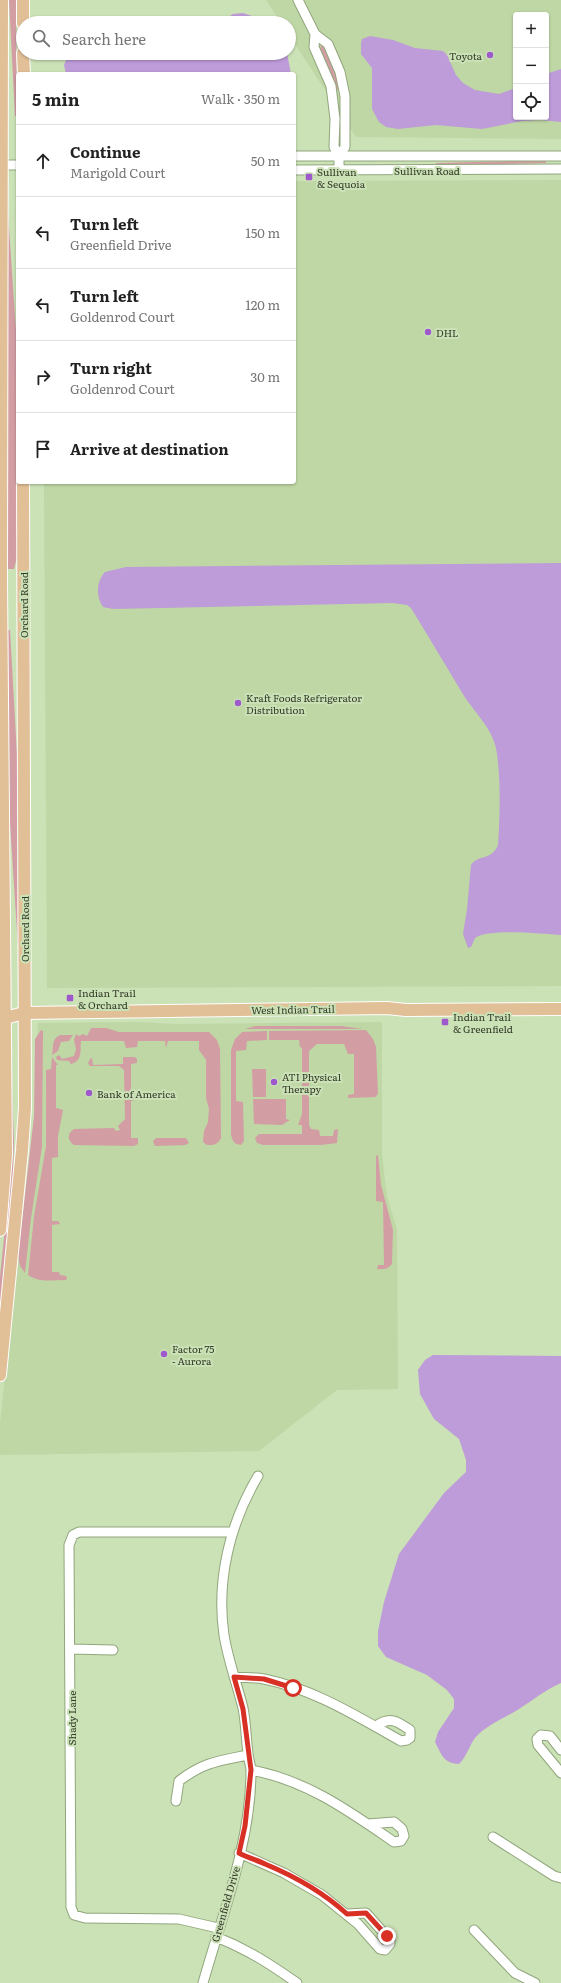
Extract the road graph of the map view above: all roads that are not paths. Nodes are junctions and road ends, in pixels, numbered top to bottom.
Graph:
1 (2, 0) edge
2 (23, 0) edge
3 (298, 0) edge
4 (23, 16) edge
5 (315, 34) junction
6 (24, 60) edge
7 (24, 72) edge
8 (296, 156) edge
9 (339, 156) junction
10 (561, 156) edge
11 (0, 165) edge
12 (16, 165) edge
13 (561, 169) edge
14 (296, 170) edge
15 (339, 170) junction
16 (23, 484) edge
17 (3, 1004) edge
18 (561, 1009) edge
19 (24, 1013) junction
20 (3, 1018) edge
21 (0, 1230) edge
22 (0, 1375) edge
23 (258, 1476) dead end
24 (232, 1532) junction
25 (71, 1649) junction
26 (113, 1650) dead end
27 (234, 1677) junction
28 (376, 1726) dead end
29 (561, 1750) edge
30 (248, 1755) junction
31 (251, 1770) junction
32 (561, 1773) edge
33 (176, 1801) dead end
34 (368, 1824) dead end
35 (493, 1837) dead end
36 (239, 1853) junction
37 (561, 1878) edge
38 (347, 1914) junction
39 (474, 1930) dead end
40 (217, 1932) junction
41 (203, 1983) edge
42 (297, 1983) edge
43 (535, 1983) edge

1 - 11 main road, Orchard Road
2 - 4 main road
3 - 5 street
5 - 9 street
5 - 9 street
6 - 7 main road
8 - 9 street, Sullivan Road
9 - 10 street, Sullivan Road
9 - 15 street
11 - 12 street
11 - 17 main road, Orchard Road
13 - 15 street, Sullivan Road
14 - 15 street, Sullivan Road
16 - 19 main road, Orchard Road
17 - 19 main road, West Indian Trail
17 - 20 main road, Orchard Road
18 - 19 main road, West Indian Trail
19 - 20 main road, West Indian Trail
19 - 22 main road, Orchard Road
20 - 21 main road, Orchard Road
23 - 24 street, Greenfield Drive
24 - 25 street, Shady Lane
24 - 27 street, Greenfield Drive
25 - 26 street
25 - 40 street, Shady Lane
27 - 28 street
27 - 30 street, Greenfield Drive
29 - 32 street
30 - 31 street, Greenfield Drive
30 - 33 street
31 - 34 street
31 - 36 street, Greenfield Drive
35 - 37 street
36 - 38 street
36 - 40 street, Greenfield Drive
38 - 38 street
39 - 43 street
40 - 41 street, Greenfield Drive
40 - 42 street

